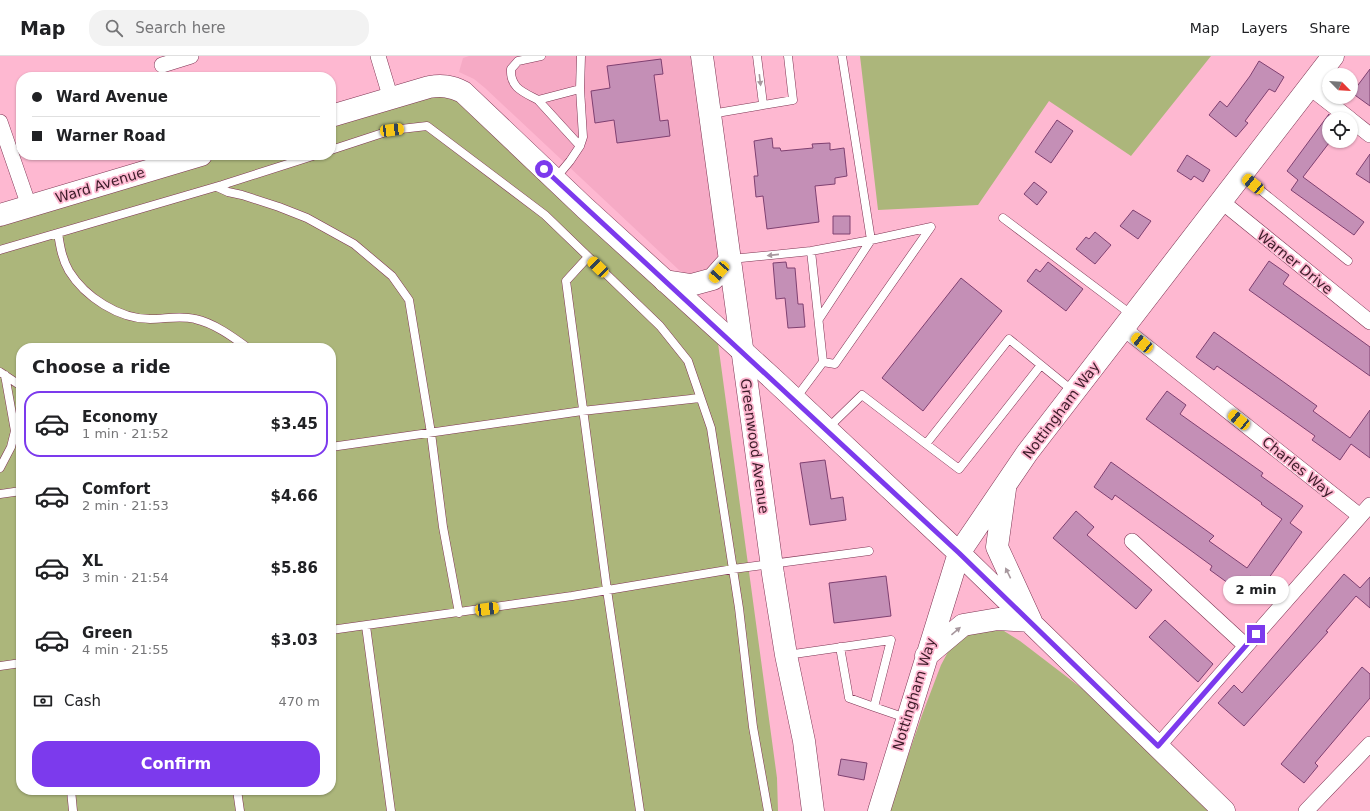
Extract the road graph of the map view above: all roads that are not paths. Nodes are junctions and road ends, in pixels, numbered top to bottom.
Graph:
1 (191, 56) edge
2 (378, 56) edge
3 (541, 56) edge
4 (580, 56) edge
5 (702, 56) edge
6 (757, 56) edge
7 (788, 56) edge
8 (842, 56) edge
9 (1333, 56) edge
10 (162, 66) edge
11 (1309, 87) junction
12 (580, 89) junction
13 (391, 99) junction
14 (538, 100) junction
15 (763, 104) junction
16 (1340, 112) edge
17 (710, 114) junction
18 (336, 115) edge
19 (0, 122) edge
20 (1358, 126) edge
21 (1370, 135) edge
22 (580, 146) junction
23 (336, 148) edge
24 (179, 160) edge
25 (301, 160) edge
26 (1241, 174) junction
27 (555, 179) junction
28 (217, 187) junction
29 (1221, 201) junction
30 (29, 206) junction
31 (0, 215) edge
32 (1003, 218) dead end
33 (58, 233) junction
34 (871, 240) junction
35 (0, 250) edge
36 (811, 251) junction
37 (588, 257) junction
38 (730, 260) junction
39 (1348, 261) dead end
40 (666, 281) junction
41 (819, 319) junction
42 (1128, 322) junction
43 (1370, 322) edge
44 (242, 343) edge
45 (742, 351) junction
46 (823, 362) junction
47 (1041, 365) junction
48 (2, 374) edge
49 (16, 383) edge
50 (1074, 392) junction
51 (700, 398) junction
52 (794, 400) junction
53 (583, 411) junction
54 (826, 430) junction
55 (431, 432) junction
56 (926, 444) junction
57 (336, 446) edge
58 (0, 468) edge
59 (1006, 485) junction
60 (16, 492) edge
61 (0, 494) edge
62 (1370, 505) edge
63 (1360, 516) junction
64 (1132, 541) dead end
65 (869, 551) dead end
66 (959, 553) junction
67 (772, 565) junction
68 (733, 569) junction
69 (607, 590) junction
70 (459, 613) junction
71 (1031, 621) junction
72 (366, 626) junction
73 (336, 629) edge
74 (1246, 646) junction
75 (840, 647) junction
76 (786, 655) junction
77 (926, 656) junction
78 (16, 663) edge
79 (0, 665) edge
80 (874, 707) junction
81 (907, 718) junction
82 (1370, 744) edge
83 (1158, 746) junction
84 (888, 778) junction
85 (71, 795) edge
86 (238, 795) edge
87 (73, 811) edge
88 (240, 811) edge
89 (391, 811) edge
90 (640, 811) edge
91 (768, 811) edge
92 (813, 811) edge
93 (873, 811) edge
94 (879, 811) edge
95 (1224, 811) edge
96 (1306, 811) edge

1 - 10 street
2 - 13 street
3 - 14 lane
4 - 12 lane
5 - 17 street, Greenwood Avenue
6 -> 15 lane
7 - 15 lane
8 - 34 lane
9 - 11 street, Nottingham Way
11 - 16 street
11 - 26 street, Nottingham Way
12 - 14 lane
12 - 22 lane
13 - 18 street
13 - 27 street
14 - 22 lane
15 - 17 lane
17 - 38 street, Greenwood Avenue
19 - 30 street
20 - 21 street
22 - 27 lane
23 - 37 lane
24 - 30 street, Ward Avenue
25 - 28 lane
26 - 29 street, Nottingham Way
26 - 39 lane
27 - 40 street
28 - 33 lane
28 - 55 lane
29 - 42 street, Nottingham Way
29 - 43 street, Warner Drive
30 - 31 street, Ward Avenue
32 - 42 lane
33 - 35 lane
33 - 44 lane
34 - 36 lane
34 - 41 lane
34 - 46 lane
36 -> 38 lane
36 - 41 lane
37 - 51 lane
37 - 53 lane
38 - 40 street
38 - 45 street, Greenwood Avenue
40 - 45 street
41 - 46 lane
42 - 50 street, Nottingham Way
42 - 63 street, Charles Way
45 - 52 street
45 - 67 street, Greenwood Avenue
46 - 52 lane
47 - 50 lane
47 - 56 lane
47 - 56 lane
48 - 49 lane
48 - 58 lane
50 - 59 street, Nottingham Way
51 - 53 lane
51 - 68 lane
52 - 54 street
53 - 55 lane
53 - 69 lane
54 - 56 lane
54 - 66 street
55 - 57 lane
55 - 70 lane
59 - 66 street, Nottingham Way
71 -> 59 street
60 - 61 lane
62 - 63 street
63 - 74 street
64 - 74 street
65 - 67 lane
66 - 71 street
66 - 77 street, Nottingham Way
67 - 68 lane
67 - 76 street, Greenwood Avenue
68 - 69 lane
68 - 91 lane
69 - 70 lane
69 - 90 lane
70 - 72 lane
77 -> 71 street
71 - 83 street
72 - 73 lane
72 - 89 lane
74 - 83 street
75 - 76 lane
75 - 80 lane
75 - 80 lane
76 - 92 street, Greenwood Avenue
77 - 81 street, Nottingham Way
78 - 79 lane
80 - 81 lane
81 - 84 street, Nottingham Way
82 - 96 street
83 - 95 street
84 - 93 street
84 - 94 street, Nottingham Way
85 - 87 lane
86 - 88 lane

